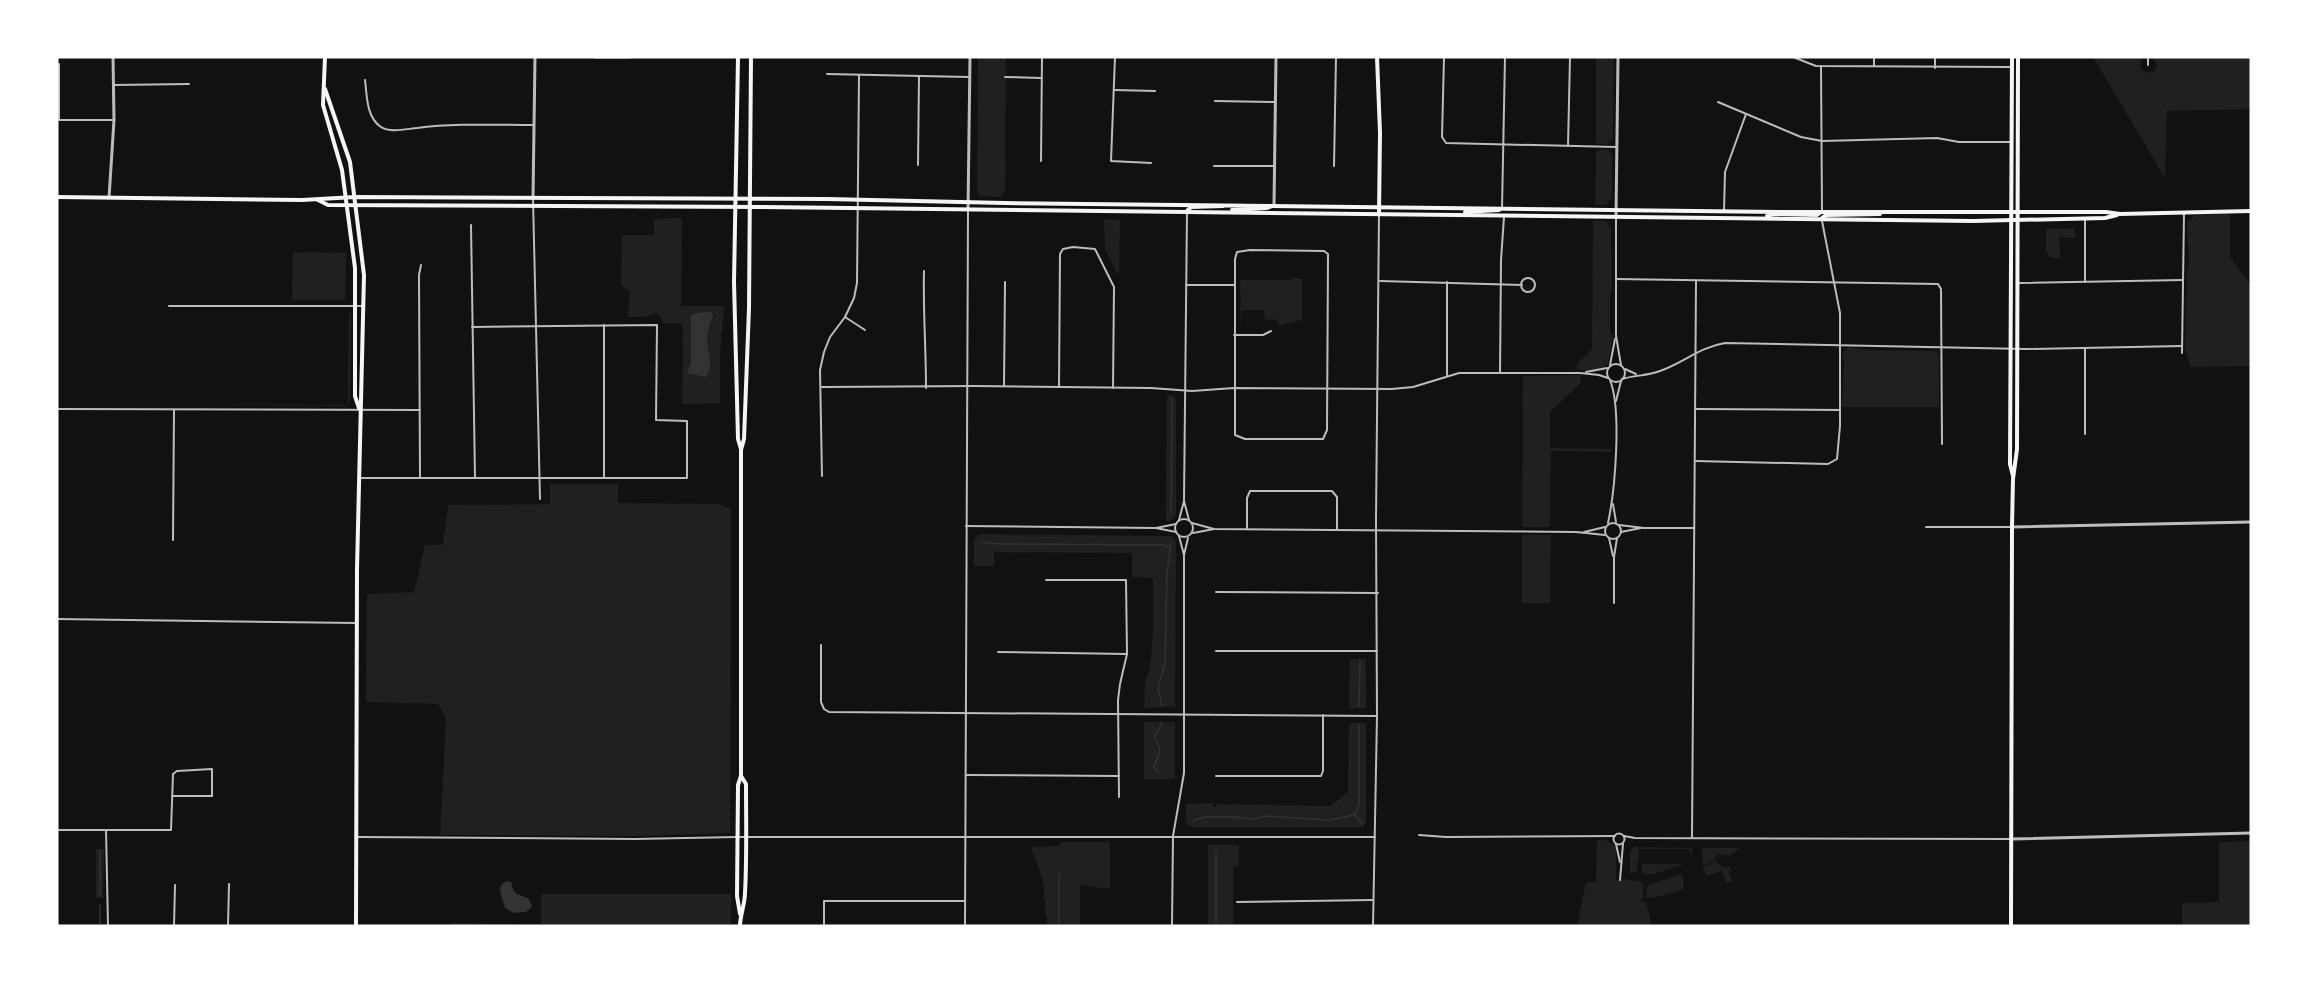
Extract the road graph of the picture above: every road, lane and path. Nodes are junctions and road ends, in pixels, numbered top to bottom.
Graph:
1 (112, 57) edge
2 (325, 57) edge
3 (535, 57) edge
4 (595, 57) edge
5 (630, 57) edge
6 (738, 57) edge
7 (751, 57) edge
8 (970, 57) edge
9 (1042, 57) edge
10 (1115, 57) edge
11 (1276, 57) edge
12 (1336, 57) edge
13 (1377, 57) edge
14 (1444, 57) edge
15 (1505, 57) edge
16 (1570, 57) edge
17 (1618, 57) edge
18 (1793, 57) edge
19 (1808, 57) edge
20 (1874, 57) edge
21 (1935, 57) edge
22 (2012, 57) edge
23 (2018, 57) edge
24 (2148, 57) edge
25 (1806, 62) junction
26 (59, 64) dead end
27 (2148, 65) dead end
28 (1821, 66) junction
29 (1874, 67) junction
30 (2012, 67) junction
31 (1935, 68) junction
32 (827, 74) dead end
33 (859, 75) junction
34 (919, 76) junction
35 (969, 77) junction
36 (1005, 77) dead end
37 (1041, 78) junction
38 (365, 80) dead end
39 (189, 84) dead end
40 (112, 85) junction
41 (325, 89) junction
42 (1115, 90) junction
43 (1155, 91) dead end
44 (1215, 101) dead end
45 (1276, 102) junction
46 (1718, 102) dead end
47 (1746, 114) junction
48 (114, 120) junction
49 (534, 125) junction
50 (1822, 141) junction
51 (2010, 142) junction
52 (1505, 145) junction
53 (1568, 146) junction
54 (1617, 147) junction
55 (1041, 161) dead end
56 (1151, 163) dead end
57 (918, 165) dead end
58 (1214, 166) dead end
59 (1275, 166) junction
60 (1334, 166) dead end
61 (57, 197) edge
62 (346, 197) junction
63 (355, 197) junction
64 (109, 198) junction
65 (533, 198) junction
66 (736, 199) junction
67 (750, 199) junction
68 (858, 199) junction
69 (317, 200) junction
70 (968, 202) junction
71 (1229, 204) junction
72 (1274, 205) junction
73 (347, 206) junction
74 (356, 206) junction
75 (533, 206) junction
76 (735, 207) junction
77 (750, 207) junction
78 (1379, 207) junction
79 (857, 208) junction
80 (1502, 209) junction
81 (968, 210) junction
82 (1187, 211) junction
83 (1724, 211) junction
84 (2251, 211) edge
85 (1222, 212) junction
86 (1822, 212) junction
87 (1889, 212) junction
88 (1616, 213) junction
89 (2011, 213) junction
90 (2018, 213) junction
91 (2184, 213) junction
92 (1379, 214) junction
93 (1457, 214) junction
94 (2120, 214) junction
95 (1504, 215) junction
96 (1761, 218) junction
97 (1821, 219) junction
98 (2085, 219) junction
99 (2010, 221) junction
100 (2017, 221) junction
101 (471, 225) dead end
102 (421, 265) dead end
103 (924, 271) dead end
104 (1616, 279) junction
105 (1696, 280) junction
106 (2183, 280) junction
107 (1380, 281) junction
108 (1005, 282) dead end
109 (1447, 282) junction
110 (1834, 282) junction
111 (2085, 282) junction
112 (2018, 283) junction
113 (1501, 284) junction
114 (1186, 285) junction
115 (1235, 285) junction
116 (1522, 285) junction
117 (169, 306) dead end
118 (354, 306) junction
119 (363, 306) junction
120 (845, 317) junction
121 (604, 325) junction
122 (536, 326) junction
123 (472, 327) junction
124 (864, 330) dead end
125 (1271, 331) dead end
126 (1234, 335) junction
127 (1616, 336) junction
128 (1840, 345) junction
129 (2182, 346) junction
130 (1941, 348) junction
131 (2085, 348) junction
132 (2009, 349) junction
133 (2018, 349) junction
134 (1696, 353) junction
135 (2182, 353) dead end
136 (1609, 366) junction
137 (1622, 366) junction
138 (1500, 373) junction
139 (1580, 373) junction
140 (1639, 374) junction
141 (1447, 376) junction
142 (1609, 379) junction
143 (1622, 380) junction
144 (967, 386) junction
145 (822, 387) junction
146 (1004, 387) junction
147 (1059, 387) junction
148 (1234, 387) junction
149 (926, 388) junction
150 (1113, 388) junction
151 (1327, 389) junction
152 (1379, 389) junction
153 (1185, 390) junction
154 (1615, 404) junction
155 (1696, 408) junction
156 (57, 409) edge
157 (359, 409) junction
158 (174, 410) junction
159 (420, 410) junction
160 (1840, 410) junction
161 (2085, 434) dead end
162 (1942, 444) dead end
163 (741, 450) junction
164 (1695, 461) junction
165 (822, 476) dead end
166 (358, 478) junction
167 (420, 478) junction
168 (475, 478) junction
169 (540, 478) junction
170 (604, 478) junction
171 (2013, 479) junction
172 (540, 499) dead end
173 (1184, 501) junction
174 (1613, 501) junction
175 (1179, 520) junction
176 (1189, 520) junction
177 (2251, 522) edge
178 (1192, 523) junction
179 (1608, 523) junction
180 (1176, 524) junction
181 (1618, 524) junction
182 (966, 526) junction
183 (1605, 527) junction
184 (1926, 527) dead end
185 (2012, 527) junction
186 (1156, 528) junction
187 (1644, 528) junction
188 (1695, 528) junction
189 (1214, 529) junction
190 (1247, 529) junction
191 (1338, 529) junction
192 (1377, 530) junction
193 (1176, 532) junction
194 (1584, 532) junction
195 (1621, 532) junction
196 (1192, 533) junction
197 (1605, 535) junction
198 (1179, 536) junction
199 (1188, 536) junction
200 (1609, 538) junction
201 (1617, 538) junction
202 (173, 540) dead end
203 (1184, 555) junction
204 (1614, 557) junction
205 (1046, 580) dead end
206 (1216, 592) dead end
207 (1378, 593) junction
208 (1614, 603) dead end
209 (57, 619) edge
210 (357, 622) junction
211 (821, 645) dead end
212 (1216, 651) dead end
213 (1377, 651) junction
214 (998, 652) dead end
215 (1127, 654) junction
216 (965, 713) junction
217 (1118, 715) junction
218 (1183, 715) junction
219 (1323, 715) junction
220 (1377, 716) junction
221 (965, 775) junction
222 (741, 776) junction
223 (1119, 776) junction
224 (1216, 776) dead end
225 (172, 796) junction
226 (1119, 797) dead end
227 (57, 830) edge
228 (106, 830) junction
229 (2251, 832) edge
230 (1419, 835) dead end
231 (1173, 836) junction
232 (1615, 836) junction
233 (1624, 836) junction
234 (357, 837) junction
235 (737, 837) junction
236 (965, 837) junction
237 (1375, 837) junction
238 (1605, 837) junction
239 (746, 838) junction
240 (1635, 838) junction
241 (1692, 838) junction
242 (2011, 839) junction
243 (1614, 840) junction
244 (1625, 840) junction
245 (1616, 844) junction
246 (1623, 844) junction
247 (1620, 862) junction
248 (1620, 880) dead end
249 (229, 884) dead end
250 (175, 885) dead end
251 (1373, 900) junction
252 (965, 901) junction
253 (1237, 902) dead end
254 (740, 914) junction
255 (108, 926) edge
256 (174, 926) edge
257 (228, 926) edge
258 (357, 926) edge
259 (740, 926) edge
260 (824, 926) edge
261 (965, 926) edge
262 (1172, 926) edge
263 (1373, 926) edge
264 (2011, 926) edge

1 - 40 street
2 - 41 main road
3 - 49 street
4 - 5 street
6 - 66 main road
7 - 67 main road
8 - 35 street
9 - 37 street
10 - 42 street
11 - 45 street
12 - 60 street
13 - 78 main road
14 - 52 street
15 - 52 street
16 - 53 street
17 - 54 street
18 - 25 street
19 - 25 street
20 - 29 street
21 - 31 street
22 - 30 main road
23 - 90 main road
24 - 27 street
25 - 28 street
26 - 48 street
28 - 29 street
28 - 50 street
29 - 31 street
30 - 31 street
30 - 51 main road
32 - 33 street
33 - 34 street
33 - 68 street
34 - 35 street
34 - 57 street
35 - 70 street
36 - 37 street
37 - 55 street
38 - 49 street
39 - 40 street
40 - 48 street
41 - 62 main road
41 - 63 main road
42 - 43 street
42 - 56 street
44 - 45 street
45 - 59 street
46 - 47 street
47 - 50 street
47 - 83 street
48 - 64 street
49 - 65 street
50 - 51 street
50 - 86 street
51 - 89 main road
52 - 53 street
52 - 80 street
53 - 54 street
54 - 88 street
58 - 59 street
59 - 72 street
61 - 64 main road
62 - 63 main road
62 - 69 main road
62 - 73 main road
63 - 65 main road
63 - 74 main road
64 - 69 main road
65 - 66 main road
65 - 75 street
66 - 67 main road
66 - 76 main road
67 - 68 main road
67 - 77 main road
68 - 70 main road
68 - 79 street
69 - 73 main road
70 - 71 main road
70 - 81 street
71 - 72 main road
71 - 82 main road
72 - 78 main road
72 - 85 main road
73 - 74 main road
73 - 118 main road
74 - 75 main road
74 - 119 main road
75 - 76 main road
75 - 122 street
76 - 77 main road
76 - 163 main road
77 - 79 main road
77 - 163 main road
78 - 80 main road
78 - 92 main road
79 - 81 main road
79 - 120 street
80 - 88 main road
80 - 93 main road
81 - 82 main road
81 - 144 street
82 - 85 main road
82 - 114 street
83 - 86 main road
83 - 88 main road
84 - 91 main road
85 - 92 main road
86 - 87 main road
86 - 96 main road
87 - 89 main road
87 - 97 main road
88 - 95 main road
88 - 96 main road
88 - 104 street
89 - 90 main road
89 - 99 main road
90 - 94 main road
90 - 100 main road
91 - 94 main road
91 - 106 street
92 - 93 main road
92 - 107 street
93 - 95 main road
94 - 98 main road
95 - 113 street
96 - 97 main road
97 - 99 main road
97 - 110 street
98 - 100 main road
98 - 111 street
99 - 100 main road
99 - 132 main road
100 - 112 main road
101 - 123 street
102 - 159 street
103 - 149 street
104 - 105 street
104 - 127 street
105 - 110 street
105 - 134 street
106 - 111 street
106 - 129 street
107 - 109 street
107 - 152 street
108 - 146 street
109 - 113 street
109 - 141 street
110 - 128 street
110 - 130 street
111 - 112 street
112 - 133 main road
113 - 116 street
113 - 138 street
114 - 115 street
114 - 153 street
115 - 126 street
115 - 151 street
116 - 116 street
117 - 118 street
118 - 119 street
118 - 157 main road
119 - 157 main road
120 - 124 street
120 - 145 street
121 - 122 street
121 - 170 street
121 - 170 street
122 - 123 street
122 - 169 street
123 - 168 street
125 - 126 street
126 - 148 street
127 - 136 street
127 - 137 street
128 - 130 street
128 - 134 street
128 - 160 street
129 - 131 street
129 - 135 street
130 - 132 street
130 - 162 street
131 - 133 street
131 - 161 street
132 - 133 street
132 - 171 main road
133 - 171 main road
134 - 140 street
134 - 155 street
136 - 137 street
136 - 139 street
136 - 142 street
137 - 140 street
137 - 143 street
138 - 139 street
138 - 141 street
139 - 142 street
140 - 143 street
141 - 152 street
142 - 143 street
142 - 154 street
143 - 154 street
144 - 146 street
144 - 149 street
144 - 182 street
145 - 149 street
145 - 165 street
146 - 147 street
147 - 150 street
147 - 150 street
148 - 151 street
148 - 151 street
148 - 153 street
150 - 153 street
151 - 152 street
152 - 192 street
153 - 173 street
154 - 174 street
155 - 160 street
155 - 164 street
156 - 158 street
157 - 158 street
157 - 159 street
157 - 166 main road
158 - 202 street
159 - 167 street
160 - 164 street
163 - 222 main road
164 - 188 street
166 - 167 street
166 - 210 main road
167 - 168 street
168 - 169 street
169 - 170 street
169 - 172 street
171 - 185 main road
173 - 175 street
173 - 176 street
174 - 179 street
174 - 181 street
175 - 176 street
175 - 180 street
176 - 178 street
177 - 185 street
178 - 189 street
178 - 196 street
179 - 181 street
179 - 183 street
180 - 186 street
180 - 193 street
181 - 187 street
181 - 195 street
182 - 186 street
182 - 216 street
183 - 194 street
183 - 197 street
184 - 185 street
185 - 242 main road
186 - 193 street
187 - 188 street
187 - 195 street
188 - 241 street
189 - 190 street
189 - 196 street
190 - 191 street
190 - 191 street
191 - 192 street
192 - 194 street
192 - 207 street
193 - 198 street
194 - 197 street
195 - 201 street
196 - 199 street
197 - 200 street
198 - 199 street
198 - 203 street
199 - 203 street
200 - 201 street
200 - 204 street
201 - 204 street
203 - 218 street
204 - 208 street
205 - 215 street
206 - 207 street
207 - 213 street
209 - 210 street
210 - 234 main road
211 - 216 street
212 - 213 street
213 - 220 street
214 - 215 street
215 - 217 street
216 - 217 street
216 - 221 street
217 - 218 street
217 - 223 street
218 - 219 street
218 - 231 street
219 - 220 street
219 - 224 street
220 - 237 street
221 - 223 street
221 - 236 street
222 - 235 main road
222 - 239 main road
223 - 226 street
225 - 225 street
225 - 228 street
227 - 228 street
228 - 255 street
229 - 242 street
230 - 238 street
231 - 236 street
231 - 237 street
231 - 262 street
232 - 233 street
232 - 238 street
232 - 243 street
233 - 240 street
233 - 244 street
234 - 235 street
234 - 258 main road
235 - 239 street
235 - 254 main road
236 - 239 street
236 - 252 street
237 - 251 street
238 - 243 street
239 - 254 main road
240 - 241 street
240 - 244 street
241 - 242 street
242 - 264 main road
243 - 245 street
244 - 246 street
245 - 246 street
245 - 247 street
246 - 247 street
247 - 248 street
249 - 257 street
250 - 256 street
251 - 253 street
251 - 263 street
252 - 260 street
252 - 261 street
254 - 259 main road

